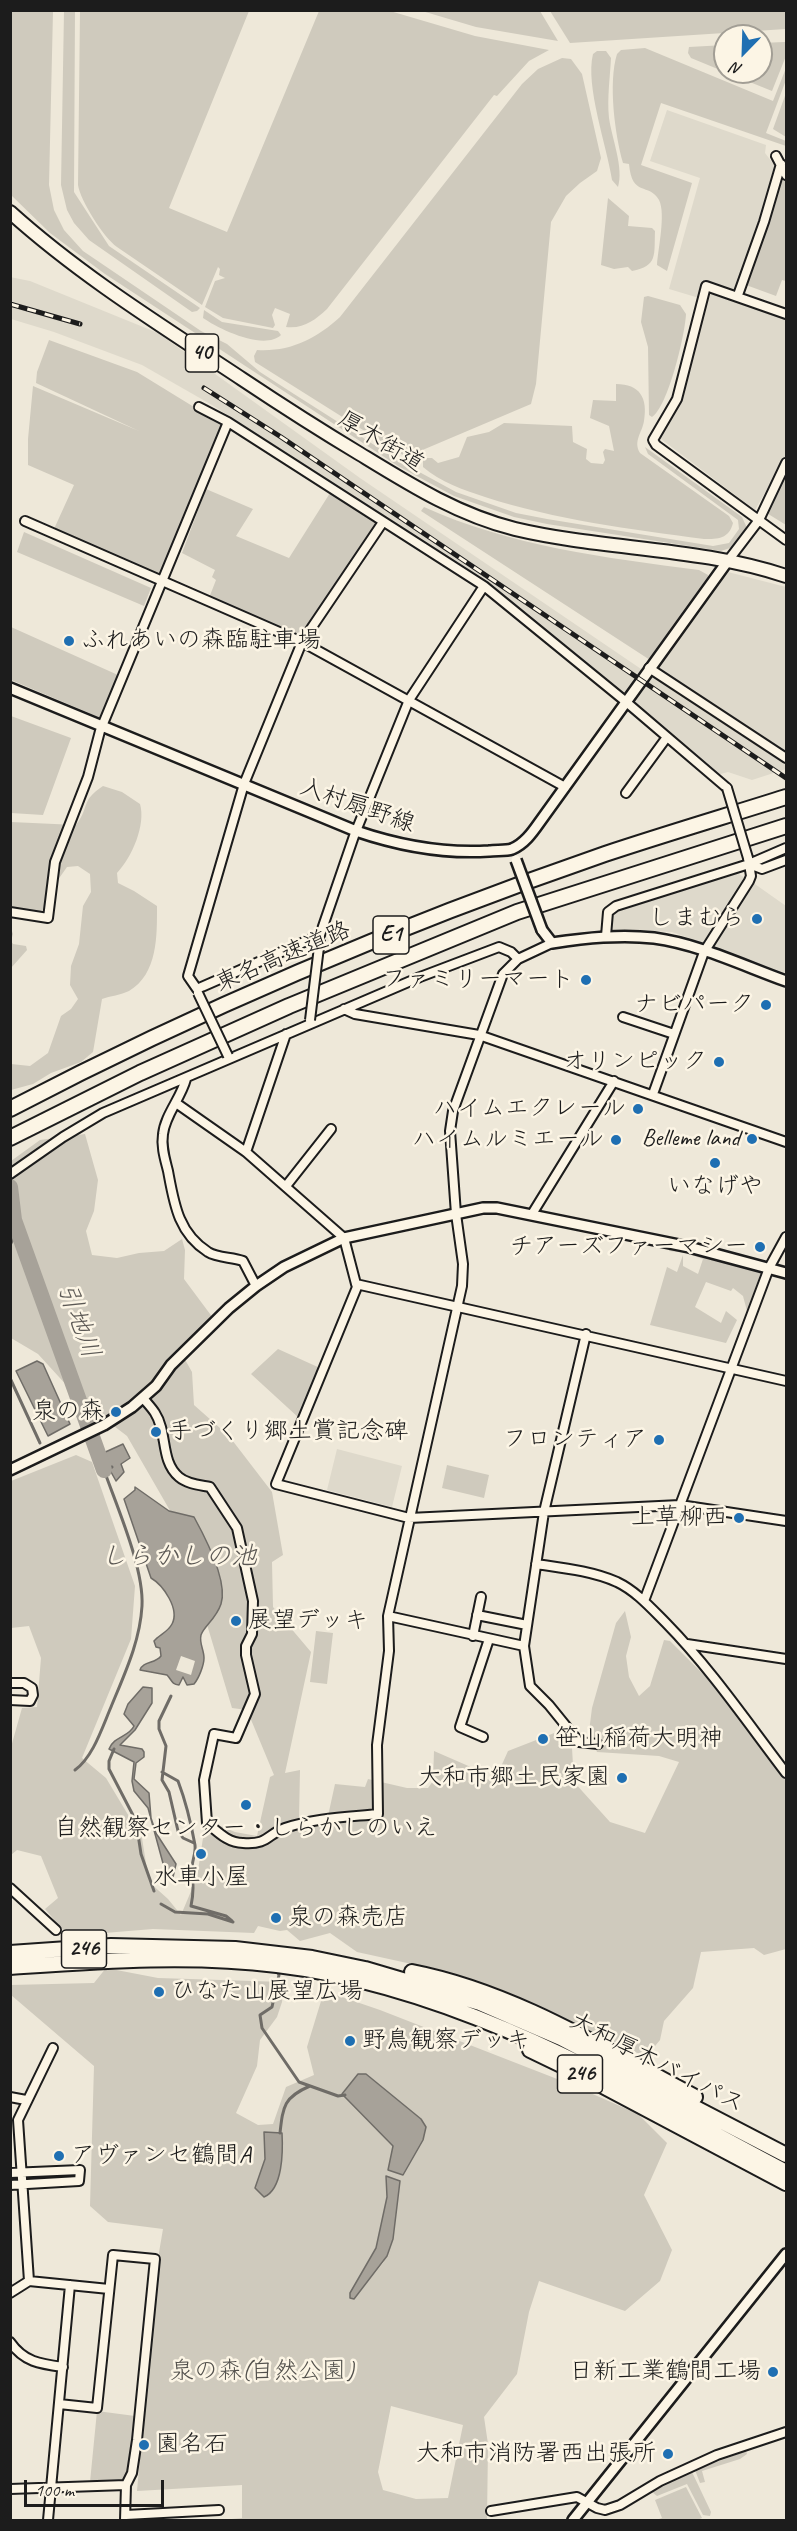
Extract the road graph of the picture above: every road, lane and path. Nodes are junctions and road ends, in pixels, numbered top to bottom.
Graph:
1 (776, 156) dead end
2 (781, 164) junction
3 (786, 175) edge
4 (10, 212) edge
5 (738, 295) junction
6 (786, 314) edge
7 (199, 407) dead end
8 (228, 422) junction
9 (786, 463) edge
10 (759, 520) junction
11 (25, 521) dead end
12 (383, 522) junction
13 (786, 540) edge
14 (727, 561) junction
15 (786, 576) edge
16 (164, 581) junction
17 (484, 586) junction
18 (302, 642) junction
19 (649, 668) junction
20 (10, 688) edge
21 (409, 700) junction
22 (625, 701) junction
23 (103, 726) junction
24 (667, 737) junction
25 (786, 758) edge
26 (626, 775) dead end
27 (635, 781) junction
28 (244, 784) junction
29 (565, 787) junction
30 (626, 793) dead end
31 (786, 797) edge
32 (786, 826) edge
33 (356, 831) junction
34 (786, 848) edge
35 (512, 849) junction
36 (786, 860) edge
37 (749, 861) junction
38 (10, 912) edge
39 (606, 936) junction
40 (320, 937) junction
41 (552, 944) junction
42 (704, 951) junction
43 (518, 959) junction
44 (786, 981) edge
45 (197, 991) junction
46 (344, 1009) junction
47 (623, 1017) dead end
48 (310, 1023) junction
49 (286, 1034) junction
50 (674, 1034) junction
51 (479, 1035) junction
52 (229, 1058) junction
53 (186, 1079) junction
54 (614, 1081) junction
55 (653, 1094) junction
56 (176, 1103) junction
57 (10, 1109) edge
58 (331, 1129) dead end
59 (10, 1138) edge
60 (786, 1142) edge
61 (246, 1152) junction
62 (10, 1174) edge
63 (286, 1186) junction
64 (456, 1214) junction
65 (532, 1214) junction
66 (786, 1237) edge
67 (344, 1238) junction
68 (769, 1268) junction
69 (786, 1273) edge
70 (356, 1284) junction
71 (255, 1286) junction
72 (456, 1307) junction
73 (586, 1334) junction
74 (731, 1367) junction
75 (786, 1381) edge
76 (143, 1398) junction
77 (10, 1470) edge
78 (681, 1504) junction
79 (544, 1512) junction
80 (410, 1518) junction
81 (786, 1521) edge
82 (536, 1564) junction
83 (481, 1597) dead end
84 (644, 1601) junction
85 (477, 1615) junction
86 (388, 1616) junction
87 (527, 1625) junction
88 (473, 1636) junction
89 (489, 1639) junction
90 (687, 1644) junction
91 (524, 1646) junction
92 (786, 1659) edge
93 (10, 1683) edge
94 (10, 1700) edge
95 (483, 1737) dead end
96 (598, 1744) dead end
97 (786, 1773) edge
98 (10, 1888) edge
99 (56, 1930) dead end
100 (10, 1945) edge
101 (94, 1948) junction
102 (10, 1953) edge
103 (157, 1953) junction
104 (10, 1969) edge
105 (364, 1975) junction
106 (527, 2031) junction
107 (53, 2048) dead end
108 (10, 2097) edge
109 (26, 2100) junction
110 (786, 2145) edge
111 (786, 2155) edge
112 (21, 2172) junction
113 (786, 2172) edge
114 (10, 2173) edge
115 (786, 2183) edge
116 (22, 2184) junction
117 (10, 2185) edge
118 (786, 2254) edge
119 (29, 2281) junction
120 (70, 2285) junction
121 (109, 2289) junction
122 (10, 2293) edge
123 (10, 2342) edge
124 (63, 2367) junction
125 (59, 2404) junction
126 (786, 2432) edge
127 (126, 2485) junction
128 (51, 2486) junction
129 (10, 2489) edge
130 (589, 2502) junction
131 (219, 2510) dead end
132 (491, 2511) dead end
133 (125, 2518) edge
134 (48, 2520) edge
135 (573, 2520) edge

1 - 2 street
2 - 3 street
2 - 5 street
4 - 14 main road, 厚木街道 / 40
5 - 6 street
5 - 10 street
7 - 8 street
8 - 12 street
8 - 16 street
9 - 10 street
10 - 13 street
10 - 14 street
11 - 16 street
12 - 17 street
12 - 18 street
14 - 15 main road, 厚木街道 / 40
14 - 19 street
16 - 18 street
16 - 23 street
17 - 21 street
17 - 22 street
18 - 21 street
18 - 28 street
19 - 22 street
19 - 25 street
20 - 23 street, 入村扇野線
21 - 29 street
21 - 33 street
22 - 24 street
22 - 29 street
23 - 28 street, 入村扇野線
23 - 38 street
24 - 27 street
24 - 37 street, bridge
26 - 27 street
27 - 30 street
28 - 33 street, 入村扇野線
28 - 45 street
29 - 35 street
31 - 57 highway, 東名高速道路 / E1
32 - 59 highway, 東名高速道路 / E1
33 - 35 street, 入村扇野線
33 - 40 street
34 - 37 street
35 - 41 street, bridge
36 - 37 street
37 - 39 street
37 - 42 street
39 - 41 street
39 - 42 street
40 - 45 street
40 - 48 street, bridge
41 - 43 street
42 - 44 street
42 - 50 street
43 - 46 street
43 - 51 street
45 - 52 street, bridge
46 - 48 street
46 - 51 street
47 - 50 street
48 - 49 street
49 - 52 street
49 - 61 street
50 - 55 street
51 - 54 street
51 - 64 street
52 - 53 street
53 - 56 street
53 - 62 street
54 - 55 street
54 - 65 street
55 - 60 street
56 - 61 street
56 - 71 street
58 - 63 street
61 - 63 street
63 - 67 street
64 - 65 street
64 - 67 street
64 - 72 street
65 - 68 street
66 - 68 street
67 - 70 street
67 - 71 street
68 - 69 street
68 - 74 street
70 - 72 street
70 - 80 street
71 - 76 street
72 - 73 street
72 - 80 street
73 - 74 street
73 - 79 street
74 - 75 street
74 - 78 street
76 - 77 street
76 - 86 street
78 - 79 street
78 - 81 street
78 - 84 street
79 - 80 street
79 - 82 street
80 - 86 street
82 - 84 street
82 - 87 street
83 - 85 street
84 - 90 street
85 - 87 street
85 - 88 street
86 - 88 street
87 - 91 street
88 - 89 street
89 - 91 street
89 - 95 street
90 - 92 street
90 - 97 street
91 - 96 street
93 - 94 street
98 - 99 street
100 - 101 highway, 246
101 - 102 highway, 大和厚木バイパス / 246
101 - 103 highway, 大和厚木バイパス / 246
103 - 104 highway, 大和厚木バイパス / 246
103 - 105 highway, 大和厚木バイパス / 246
105 - 106 highway, 大和厚木バイパス / 246
105 - 110 highway, 246
105 - 115 highway, 246
106 - 111 highway, 大和厚木バイパス / 246
106 - 113 highway, 大和厚木バイパス / 246
107 - 109 street
108 - 109 street
109 - 112 street
112 - 114 street
112 - 116 street
112 - 116 street
116 - 117 street
116 - 119 street
118 - 130 street
119 - 120 street
119 - 122 street
120 - 121 street
120 - 124 street
121 - 125 street
121 - 127 street
123 - 124 street
124 - 125 street
125 - 128 street
126 - 130 street
127 - 128 street
127 - 133 street
128 - 129 street
128 - 134 street
130 - 132 street
130 - 135 street
131 - 133 street

